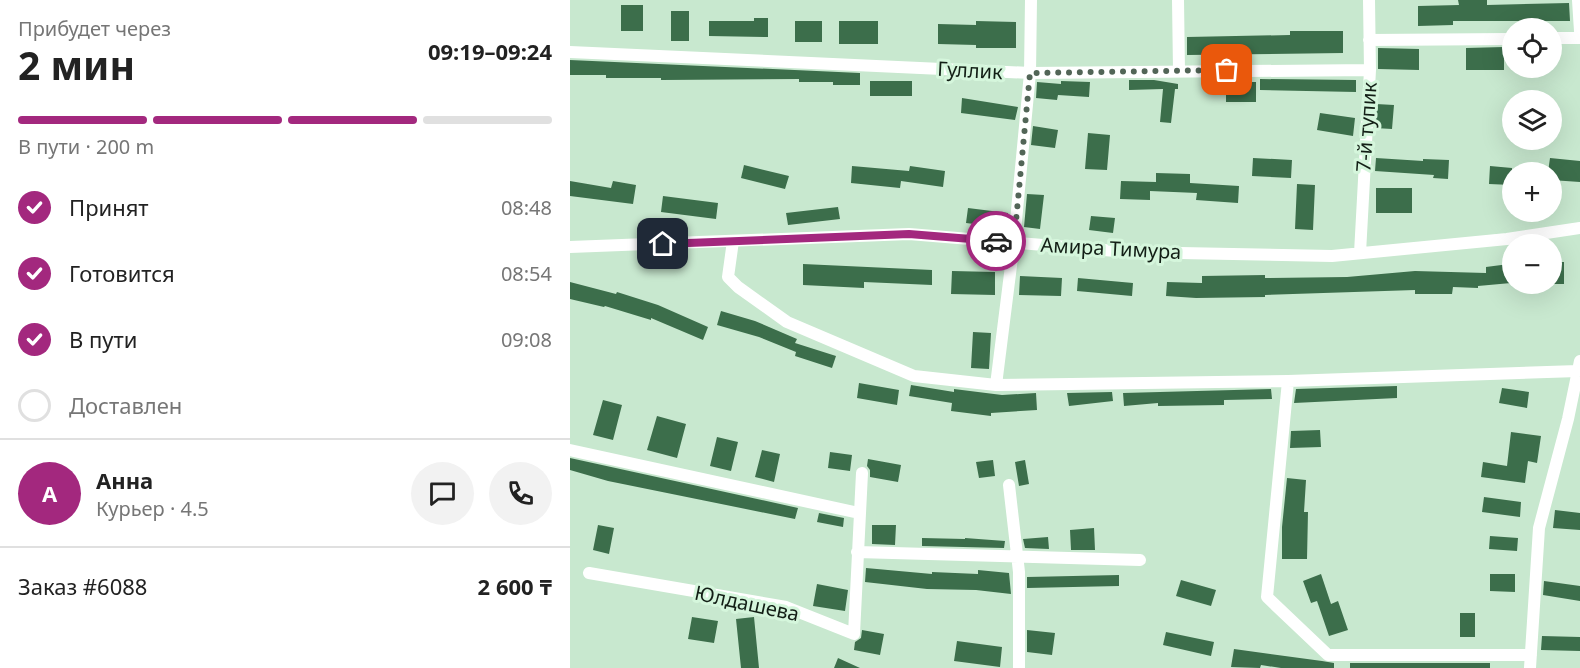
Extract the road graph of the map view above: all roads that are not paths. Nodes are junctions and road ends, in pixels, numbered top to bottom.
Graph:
1 (1030, 0) edge
2 (1178, 0) edge
3 (1369, 0) edge
4 (1578, 0) edge
5 (1580, 31) edge
6 (1562, 38) edge
7 (1580, 38) edge
8 (1502, 39) edge
9 (1370, 40) junction
10 (570, 52) edge
11 (1370, 70) junction
12 (1179, 71) junction
13 (1030, 73) junction
14 (1580, 228) edge
15 (1580, 236) edge
16 (733, 241) junction
17 (1014, 242) junction
18 (570, 248) edge
19 (1360, 253) junction
20 (1579, 366) edge
21 (1288, 381) junction
22 (996, 385) junction
23 (570, 450) edge
24 (862, 473) dead end
25 (1009, 484) dead end
26 (859, 513) junction
27 (857, 552) junction
28 (1017, 556) junction
29 (1140, 560) dead end
30 (589, 573) dead end
31 (1530, 662) edge
32 (1019, 668) edge

1 - 13 street
2 - 12 street
3 - 9 street, 7-й тупик
4 - 5 street
6 - 7 street
8 - 9 street
9 - 11 street, 7-й тупик
10 - 13 street, Гуллик
11 - 12 street, Гуллик
11 - 19 street, 7-й тупик
12 - 13 street, Гуллик
13 - 17 street
14 - 15 street
14 - 19 street, Амира Тимура
16 - 17 street, Амира Тимура
16 - 18 street, Амира Тимура
16 - 22 street
17 - 19 street, Амира Тимура
17 - 22 street
20 - 21 street
20 - 31 street
21 - 22 street
21 - 31 street
23 - 26 street
24 - 26 street, Юлдашева
25 - 28 street
26 - 27 street, Юлдашева
27 - 28 street
27 - 30 street, Юлдашева
28 - 29 street
28 - 32 street

